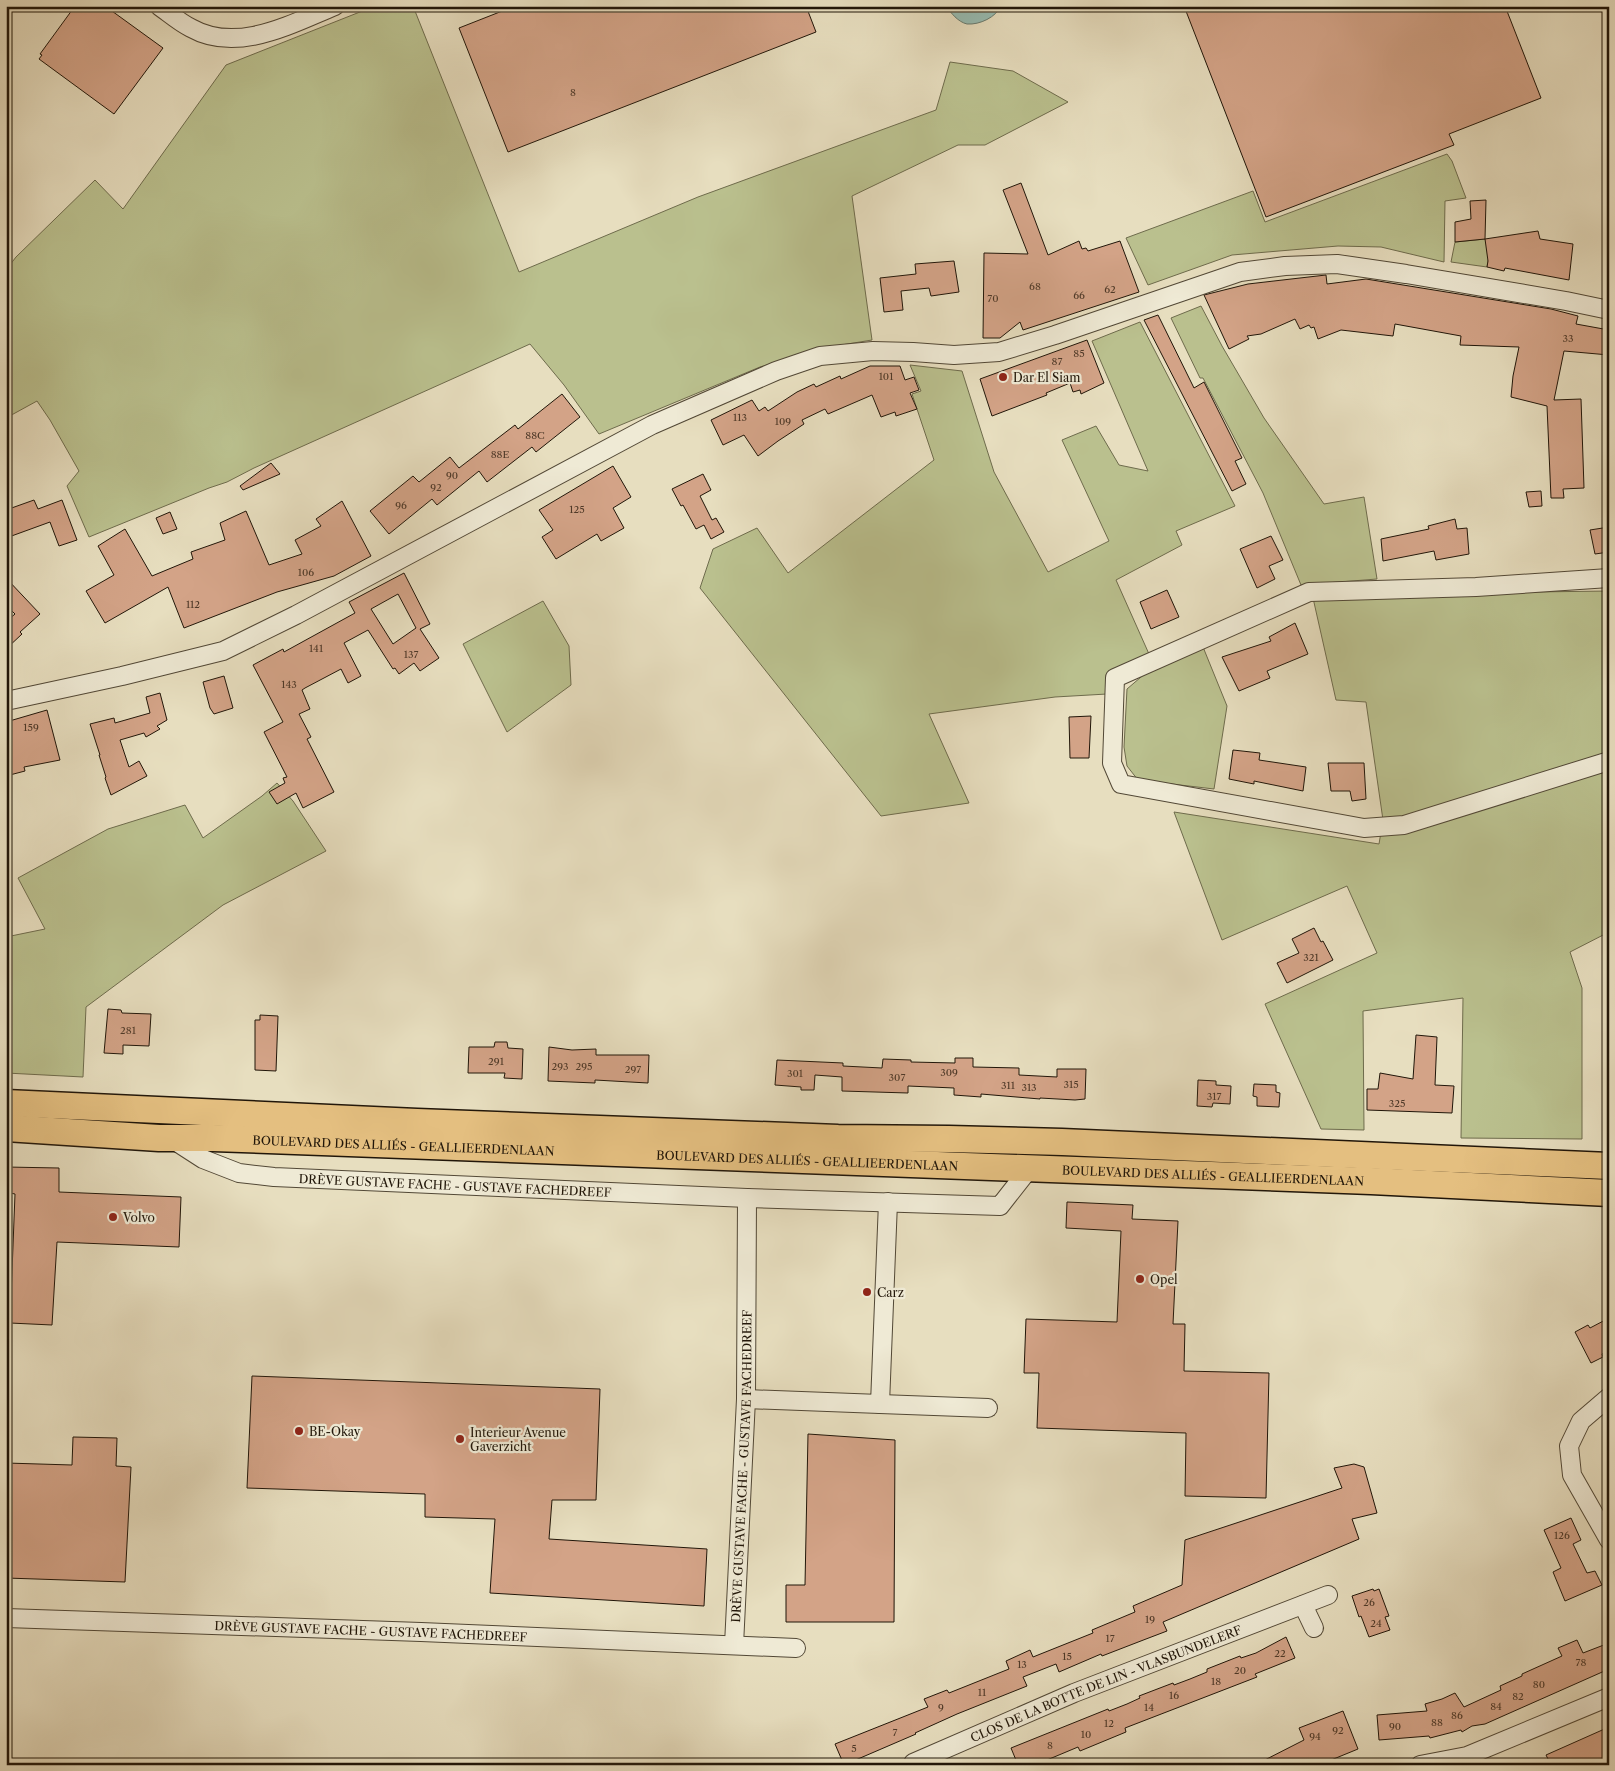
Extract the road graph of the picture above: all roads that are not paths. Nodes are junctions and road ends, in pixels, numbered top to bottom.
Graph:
1 (159, 6) edge
2 (335, 6) edge
3 (1609, 310) edge
4 (1609, 578) edge
5 (6, 701) edge
6 (1609, 761) edge
7 (6, 1103) edge
8 (6, 1128) edge
9 (172, 1138) junction
10 (1609, 1166) edge
11 (1029, 1169) junction
12 (1609, 1193) edge
13 (747, 1198) junction
14 (888, 1202) junction
15 (1609, 1397) edge
16 (746, 1399) junction
17 (880, 1404) junction
18 (988, 1408) dead end
19 (1609, 1540) edge
20 (1328, 1595) dead end
21 (1304, 1605) junction
22 (6, 1618) edge
23 (1314, 1628) dead end
24 (734, 1645) junction
25 (796, 1648) dead end
26 (1609, 1697) edge
27 (914, 1765) edge
28 (1420, 1765) edge

1 - 2 street
3 - 5 street
4 - 6 street
7 - 10 highway, BOULEVARD DES ALLIÉS - GEALLIEERDENLAAN
8 - 9 highway, BOULEVARD DES ALLIÉS - GEALLIEERDENLAAN
9 - 11 highway, BOULEVARD DES ALLIÉS - GEALLIEERDENLAAN
9 - 13 street, DRÈVE GUSTAVE FACHE - GUSTAVE FACHEDREEF
11 - 12 highway, BOULEVARD DES ALLIÉS - GEALLIEERDENLAAN
11 - 14 street, DRÈVE GUSTAVE FACHE - GUSTAVE FACHEDREEF
13 - 14 street, DRÈVE GUSTAVE FACHE - GUSTAVE FACHEDREEF
13 - 16 street, DRÈVE GUSTAVE FACHE - GUSTAVE FACHEDREEF
14 - 17 street
15 - 19 street
16 - 17 street
16 - 24 street, DRÈVE GUSTAVE FACHE - GUSTAVE FACHEDREEF
17 - 18 street
20 - 21 street, CLOS DE LA BOTTE DE LIN - VLASBUNDELERF
21 - 23 street
21 - 27 street, CLOS DE LA BOTTE DE LIN - VLASBUNDELERF
22 - 24 street, DRÈVE GUSTAVE FACHE - GUSTAVE FACHEDREEF
24 - 25 street, DRÈVE GUSTAVE FACHE - GUSTAVE FACHEDREEF
26 - 28 street

